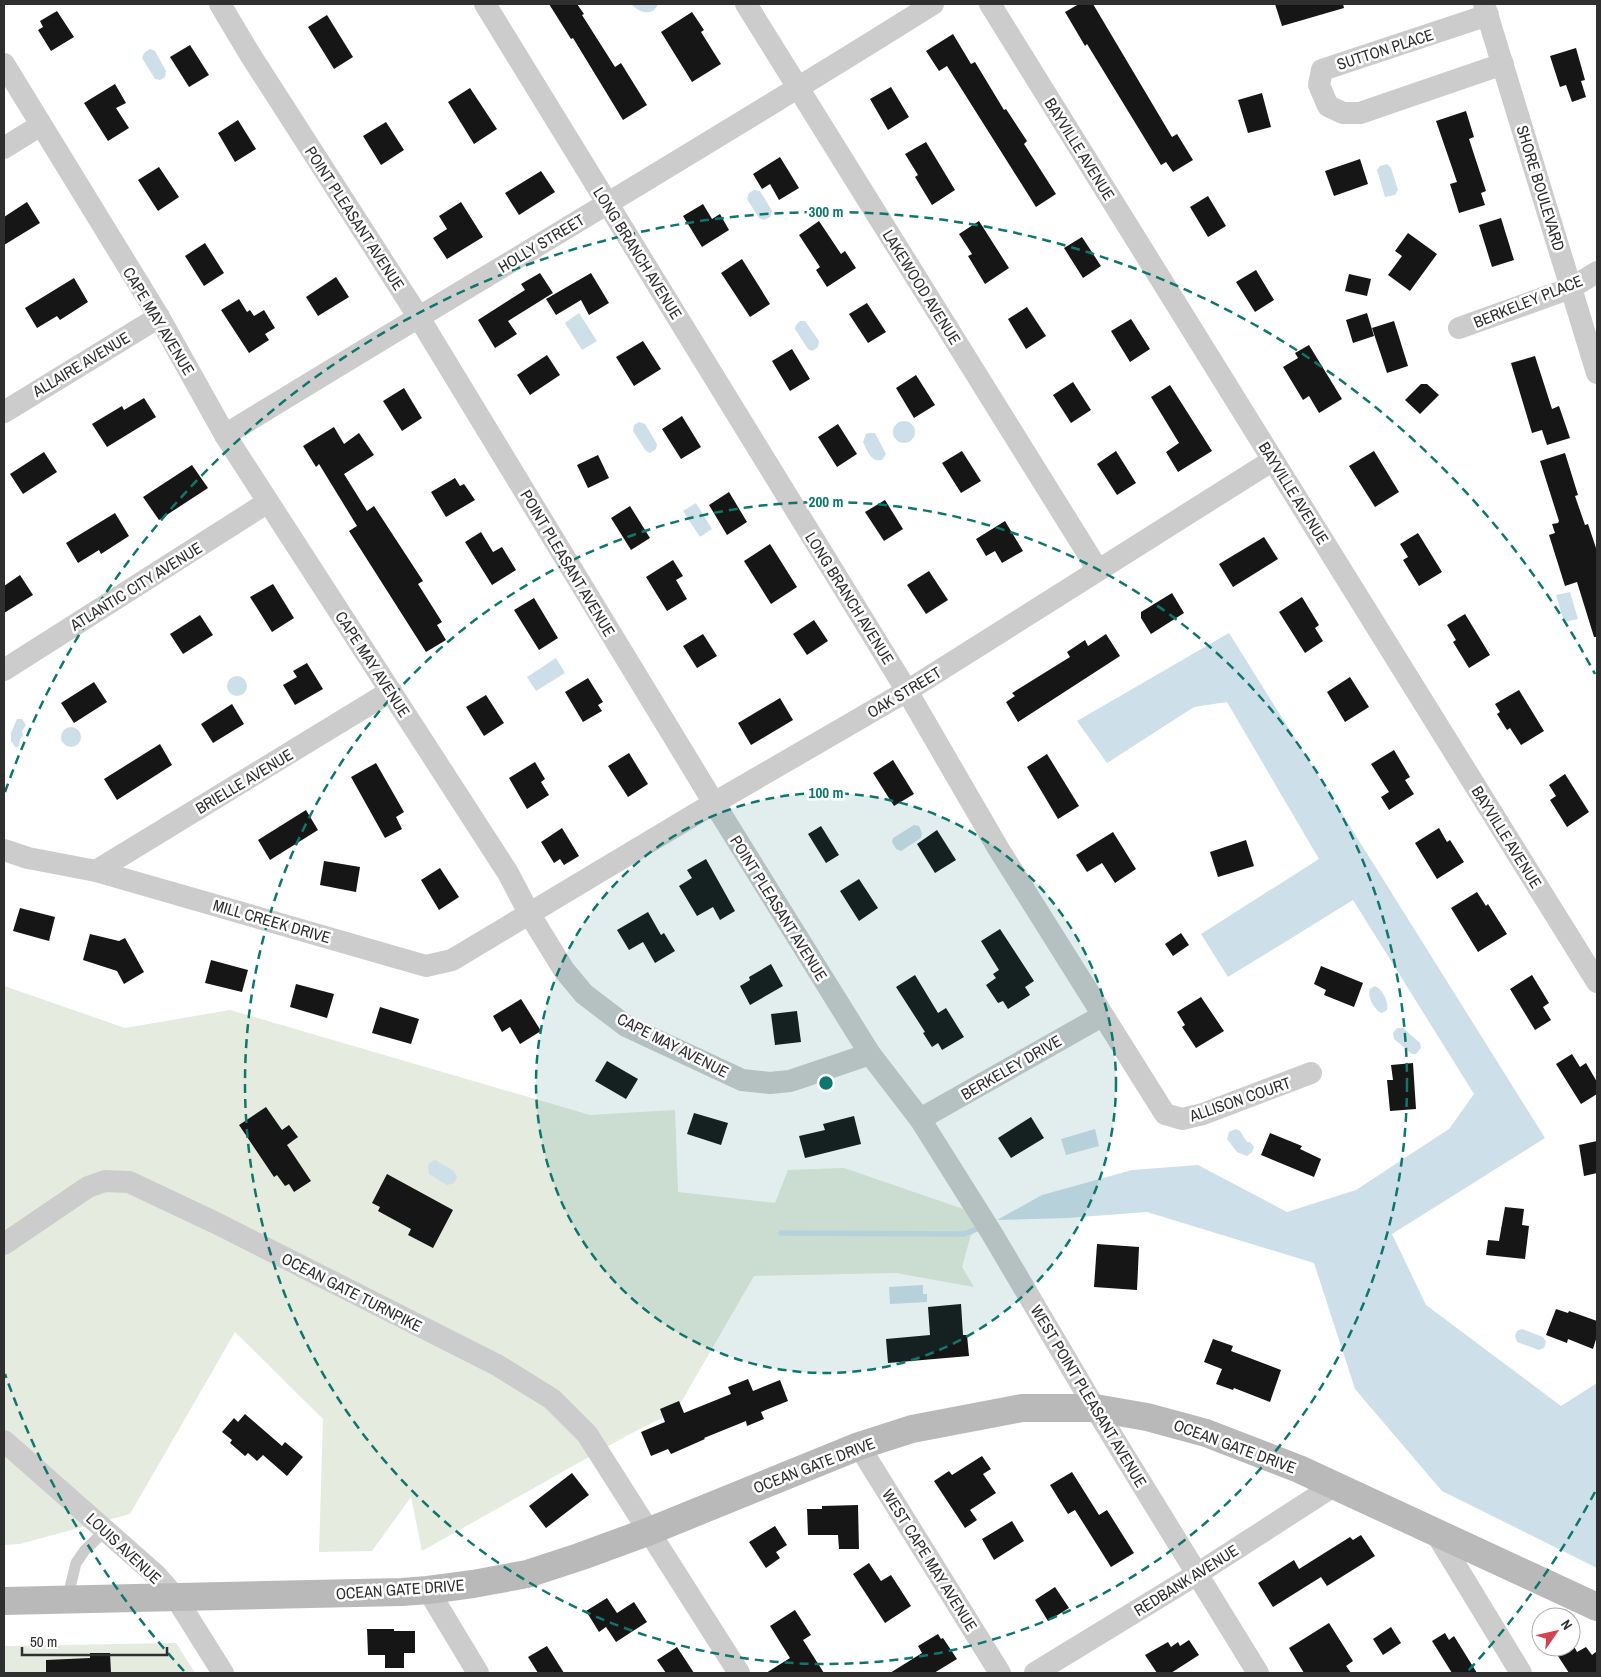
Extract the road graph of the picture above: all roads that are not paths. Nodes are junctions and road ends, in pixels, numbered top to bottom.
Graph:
1 (220, 4) edge
2 (485, 4) edge
3 (746, 4) edge
4 (933, 4) edge
5 (990, 4) edge
6 (1486, 10) edge
7 (4, 64) edge
8 (1502, 64) junction
9 (798, 89) junction
10 (41, 125) junction
11 (4, 148) edge
12 (607, 203) junction
13 (1597, 272) edge
14 (1571, 288) junction
15 (418, 316) junction
16 (159, 317) junction
17 (1459, 328) dead end
18 (1597, 373) edge
19 (4, 412) edge
20 (225, 435) junction
21 (1273, 460) junction
22 (268, 502) junction
23 (1098, 570) junction
24 (4, 670) edge
25 (907, 691) junction
26 (391, 692) junction
27 (714, 803) junction
28 (4, 850) edge
29 (96, 871) junction
30 (530, 914) junction
31 (1597, 982) edge
32 (1102, 1016) junction
33 (870, 1054) junction
34 (1311, 1073) dead end
35 (920, 1119) junction
36 (4, 1244) edge
37 (1094, 1408) junction
38 (4, 1441) edge
39 (859, 1446) junction
40 (1335, 1485) junction
41 (106, 1530) junction
42 (1434, 1530) junction
43 (650, 1531) junction
44 (1197, 1574) junction
45 (428, 1590) junction
46 (176, 1598) junction
47 (67, 1600) junction
48 (4, 1601) edge
49 (1597, 1607) edge
50 (223, 1673) edge
51 (478, 1673) edge
52 (739, 1673) edge
53 (1000, 1673) edge
54 (1035, 1673) edge
55 (1258, 1673) edge
56 (1521, 1673) edge

1 - 15 street, POINT PLEASANT AVENUE
2 - 12 street, LONG BRANCH AVENUE
3 - 9 street, LAKEWOOD AVENUE
4 - 9 street, HOLLY STREET
5 - 21 street, BAYVILLE AVENUE
6 - 8 street, SHORE BOULEVARD
6 - 8 street, SUTTON PLACE
7 - 10 street, CAPE MAY AVENUE
8 - 14 street, SHORE BOULEVARD
9 - 12 street, HOLLY STREET
9 - 23 street, LAKEWOOD AVENUE
10 - 11 street
10 - 16 street, CAPE MAY AVENUE
12 - 15 street, HOLLY STREET
12 - 25 street, LONG BRANCH AVENUE
13 - 14 street, BERKELEY PLACE
14 - 17 street, BERKELEY PLACE
14 - 18 street, SHORE BOULEVARD
15 - 20 street, HOLLY STREET
15 - 27 street, POINT PLEASANT AVENUE
16 - 19 street, ALLAIRE AVENUE
16 - 20 street, CAPE MAY AVENUE
20 - 22 street, CAPE MAY AVENUE
21 - 23 street, OAK STREET
21 - 31 street, BAYVILLE AVENUE
22 - 24 street, ATLANTIC CITY AVENUE
22 - 26 street, CAPE MAY AVENUE
23 - 25 street, OAK STREET
25 - 27 street, OAK STREET
25 - 32 street, LONG BRANCH AVENUE
26 - 29 street, BRIELLE AVENUE
26 - 30 street, CAPE MAY AVENUE
27 - 30 street, OAK STREET
27 - 33 street, POINT PLEASANT AVENUE
28 - 29 street, MILL CREEK DRIVE
29 - 30 street, MILL CREEK DRIVE
30 - 33 street, CAPE MAY AVENUE
32 - 34 street, ALLISON COURT
32 - 35 street, BERKELEY DRIVE
33 - 35 street, POINT PLEASANT AVENUE
35 - 37 street, WEST POINT PLEASANT AVENUE
36 - 43 street, OCEAN GATE TURNPIKE
37 - 39 main road, OCEAN GATE DRIVE
37 - 40 main road, OCEAN GATE DRIVE
37 - 44 street, WEST POINT PLEASANT AVENUE
38 - 41 street, LOUIS AVENUE
39 - 43 main road, OCEAN GATE DRIVE
39 - 53 street, WEST CAPE MAY AVENUE
40 - 42 main road, OCEAN GATE DRIVE
40 - 44 street, REDBANK AVENUE
41 - 46 street, LOUIS AVENUE
41 - 47 lane
42 - 49 main road, OCEAN GATE DRIVE
42 - 56 street
43 - 45 main road, OCEAN GATE DRIVE
43 - 52 street, OCEAN GATE TURNPIKE
44 - 54 street, REDBANK AVENUE
44 - 55 street, WEST POINT PLEASANT AVENUE
45 - 46 main road, OCEAN GATE DRIVE
45 - 51 street
46 - 47 main road, OCEAN GATE DRIVE
46 - 50 street, LOUIS AVENUE
47 - 48 main road, OCEAN GATE DRIVE

